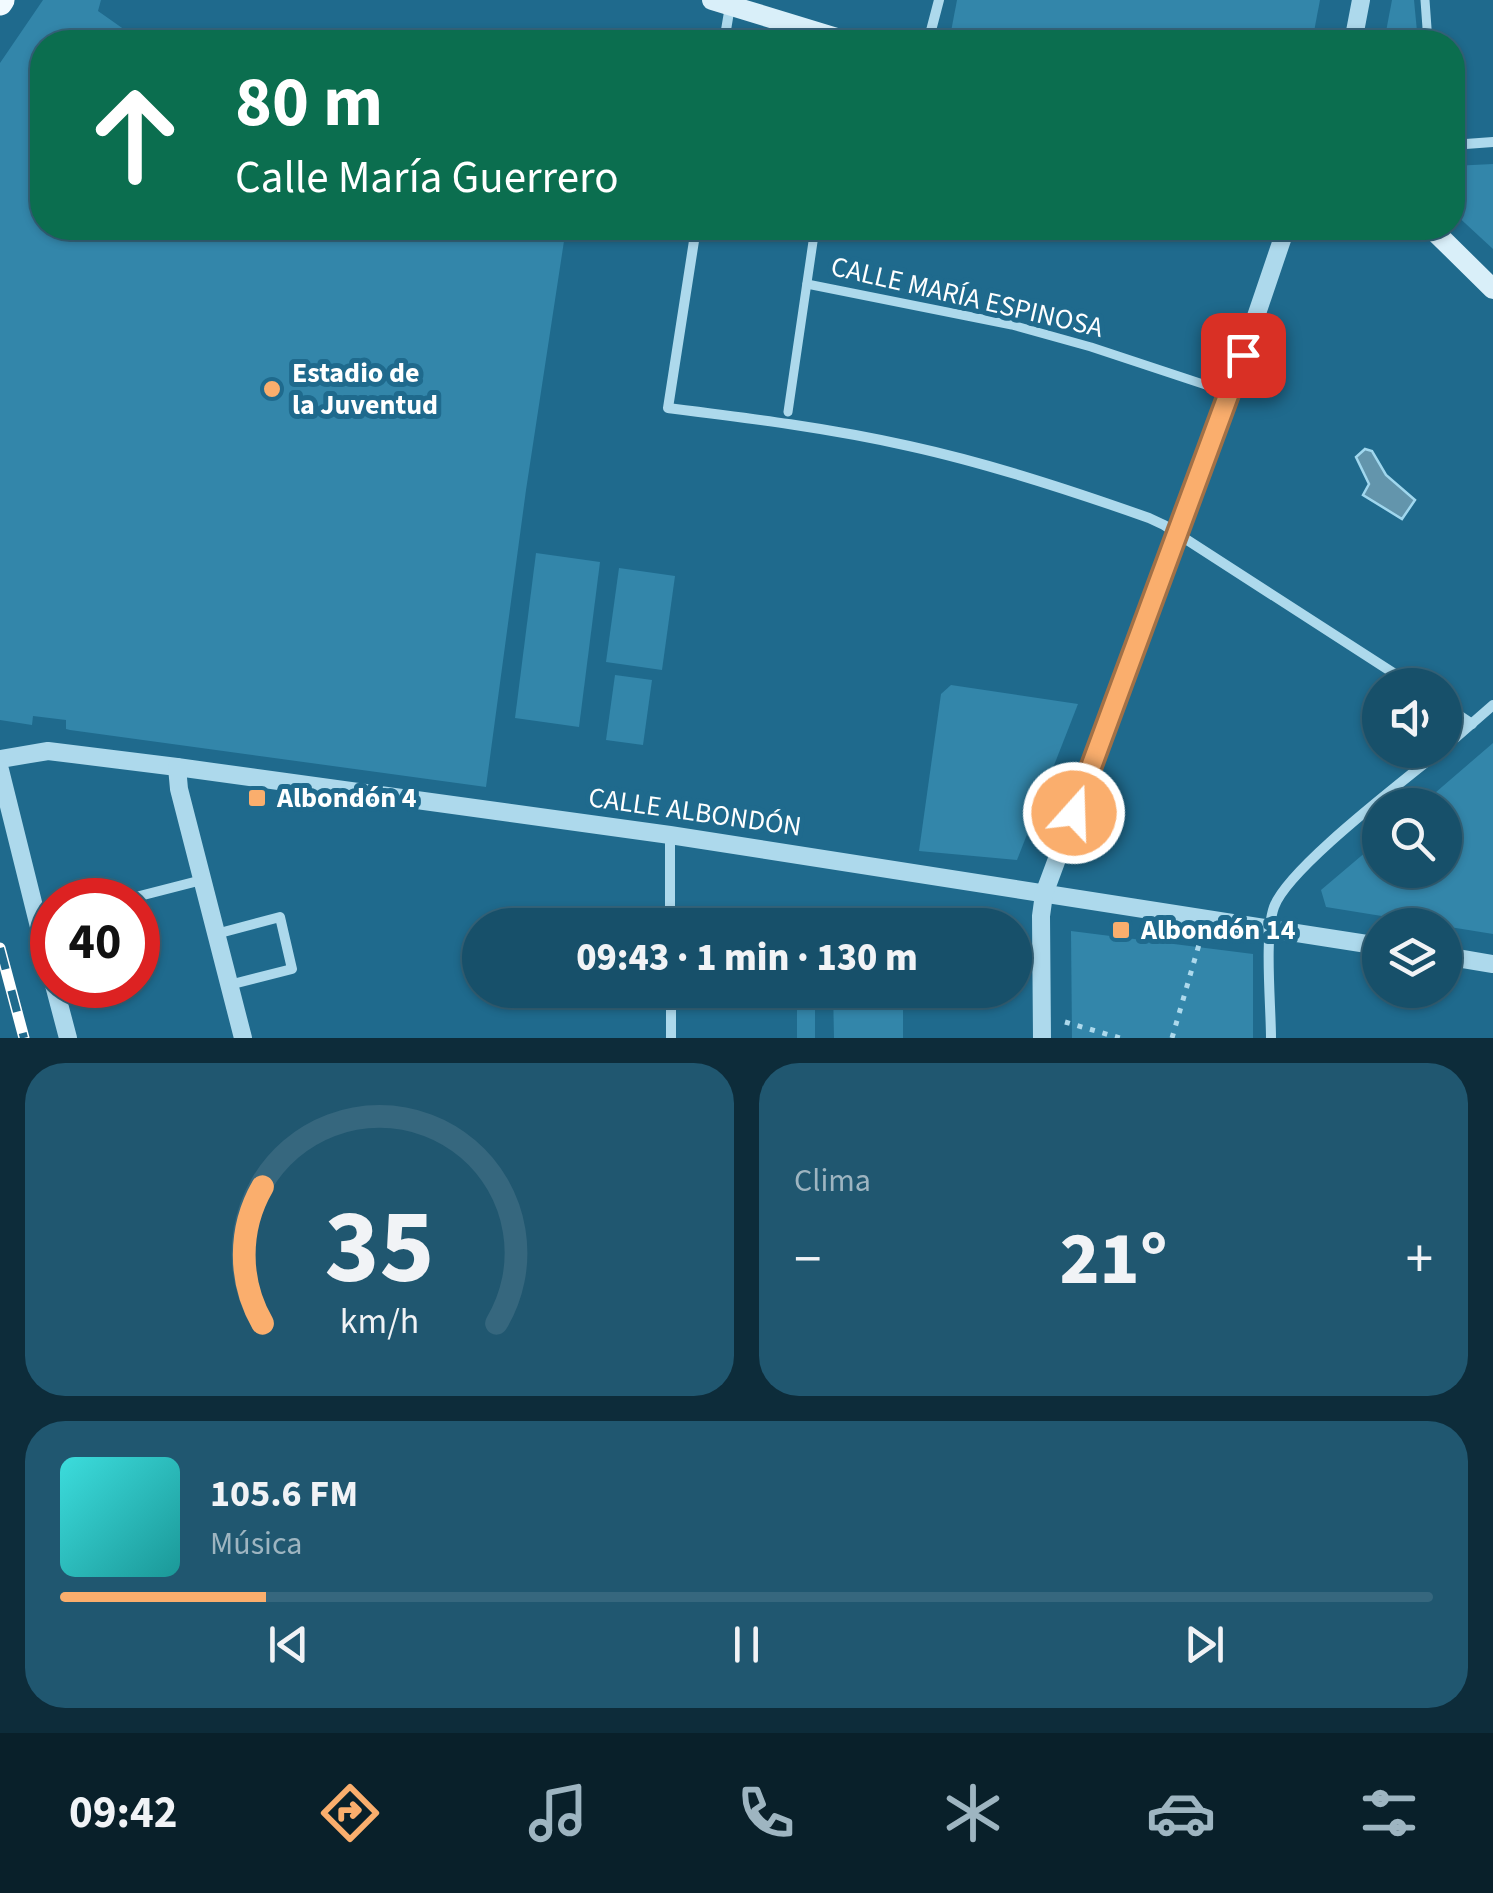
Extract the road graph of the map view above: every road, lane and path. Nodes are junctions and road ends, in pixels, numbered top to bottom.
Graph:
1 (1361, 0) edge
2 (1425, 0) edge
3 (721, 3) edge
4 (935, 4) edge
5 (723, 30) edge
6 (808, 30) edge
7 (930, 30) edge
8 (1355, 30) edge
9 (1427, 30) edge
10 (1493, 142) edge
11 (1465, 144) edge
12 (694, 240) edge
13 (812, 240) edge
14 (1282, 240) edge
15 (1443, 240) edge
16 (807, 284) junction
17 (1493, 289) edge
18 (1230, 393) junction
19 (788, 412) dead end
20 (1176, 534) junction
21 (1385, 668) edge
22 (1493, 705) edge
23 (1462, 717) edge
24 (1472, 724) junction
25 (1462, 732) edge
26 (0, 759) edge
27 (177, 767) junction
28 (1420, 768) edge
29 (0, 770) edge
30 (670, 835) junction
31 (32, 878) edge
32 (202, 880) junction
33 (160, 891) edge
34 (1044, 894) junction
35 (670, 908) edge
36 (1271, 928) junction
37 (216, 934) junction
38 (1200, 941) dead end
39 (1362, 943) edge
40 (1462, 959) edge
41 (1493, 964) edge
42 (229, 985) junction
43 (60, 1008) edge
44 (671, 1008) edge
45 (1065, 1022) dead end
46 (68, 1038) edge
47 (242, 1038) edge
48 (671, 1038) edge
49 (1042, 1038) edge
50 (1120, 1038) edge
51 (1172, 1038) edge
52 (1271, 1038) edge

1 - 8 street
2 - 9 street
3 - 5 street
3 - 6 main road
4 - 7 street
10 - 11 street
12 - 20 street
13 - 16 street
14 - 18 street
15 - 17 main road
16 - 18 street, CALLE MARÍA ESPINOSA
16 - 19 street
18 - 20 street
20 - 21 street
20 - 34 street
22 - 24 street
23 - 24 street
24 - 25 street
26 - 27 street, CALLE ALBONDÓN
27 - 30 street, CALLE ALBONDÓN
27 - 32 street
28 - 36 street
29 - 31 street
30 - 34 street, CALLE ALBONDÓN
30 - 35 street
32 - 33 street
32 - 37 street
34 - 36 street, CALLE ALBONDÓN
34 - 49 street
36 - 39 street, CALLE ALBONDÓN
36 - 52 street
37 - 42 street
37 - 42 street
38 - 51 path
40 - 41 street
42 - 47 street
43 - 46 street
44 - 48 street
45 - 50 path

